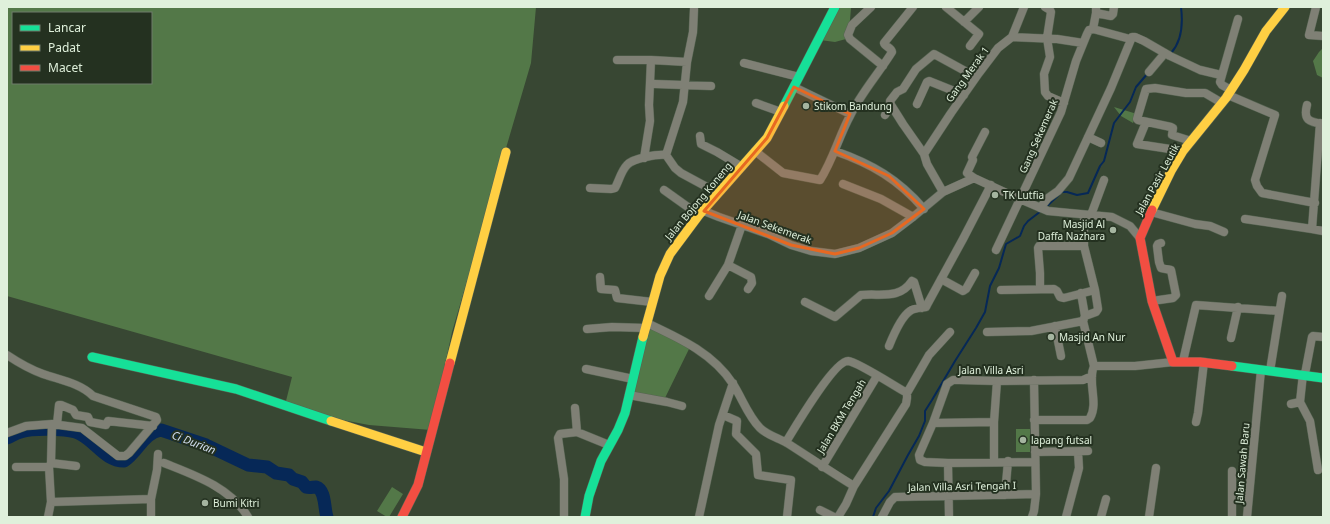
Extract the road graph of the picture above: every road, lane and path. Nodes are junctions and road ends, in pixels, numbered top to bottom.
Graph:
1 (836, 7) edge
2 (871, 7) edge
3 (914, 7) edge
4 (946, 7) edge
5 (979, 7) edge
6 (1045, 7) edge
7 (1114, 7) edge
8 (1285, 7) edge
9 (1316, 7) edge
10 (694, 9) dead end
11 (1021, 9) edge
12 (1096, 10) edge
13 (1238, 19) dead end
14 (964, 22) junction
15 (1093, 29) junction
16 (1323, 36) edge
17 (1012, 37) junction
18 (1048, 38) junction
19 (1130, 39) junction
20 (1083, 42) junction
21 (970, 46) dead end
22 (1167, 55) junction
23 (617, 60) dead end
24 (651, 60) junction
25 (687, 62) junction
26 (744, 63) dead end
27 (883, 66) junction
28 (1149, 72) dead end
29 (1221, 75) junction
30 (799, 77) junction
31 (976, 77) junction
32 (655, 84) dead end
33 (685, 85) junction
34 (711, 86) dead end
35 (794, 87) junction
36 (964, 95) junction
37 (1227, 96) junction
38 (756, 103) dead end
39 (1064, 103) junction
40 (918, 104) dead end
41 (891, 105) junction
42 (1307, 105) dead end
43 (782, 112) junction
44 (850, 114) junction
45 (885, 115) dead end
46 (1146, 122) junction
47 (1321, 124) edge
48 (985, 132) dead end
49 (700, 136) dead end
50 (1088, 137) junction
51 (1191, 141) junction
52 (1101, 143) dead end
53 (756, 151) junction
54 (835, 151) junction
55 (1183, 151) junction
56 (506, 152) dead end
57 (924, 154) junction
58 (666, 155) junction
59 (644, 158) junction
60 (742, 167) junction
61 (974, 178) junction
62 (1104, 180) dead end
63 (843, 184) dead end
64 (991, 185) junction
65 (590, 188) dead end
66 (664, 190) dead end
67 (942, 192) junction
68 (718, 193) junction
69 (1020, 199) junction
70 (1314, 203) junction
71 (924, 209) junction
72 (1044, 209) junction
73 (701, 213) junction
74 (1088, 215) junction
75 (1149, 215) junction
76 (913, 217) junction
77 (1245, 219) dead end
78 (742, 225) junction
79 (1130, 226) junction
80 (1312, 229) junction
81 (1323, 231) edge
82 (1224, 232) dead end
83 (1140, 238) junction
84 (1161, 243) dead end
85 (1084, 246) junction
86 (996, 250) dead end
87 (728, 265) junction
88 (975, 273) dead end
89 (600, 278) dead end
90 (941, 279) junction
91 (748, 289) dead end
92 (1000, 290) dead end
93 (1040, 290) junction
94 (1095, 290) junction
95 (1081, 293) junction
96 (709, 296) dead end
97 (1282, 296) dead end
98 (1152, 301) junction
99 (652, 302) junction
100 (805, 302) dead end
101 (1238, 307) junction
102 (922, 308) junction
103 (1279, 311) junction
104 (1084, 319) junction
105 (646, 326) junction
106 (1055, 326) junction
107 (587, 329) dead end
108 (950, 332) dead end
109 (987, 332) dead end
110 (1323, 337) edge
111 (1231, 338) dead end
112 (889, 346) dead end
113 (7, 355) edge
114 (1061, 356) dead end
115 (92, 357) dead end
116 (1183, 361) junction
117 (1173, 362) junction
118 (1204, 362) junction
119 (1094, 366) junction
120 (586, 369) dead end
121 (1266, 370) junction
122 (1304, 374) junction
123 (877, 376) junction
124 (1092, 376) junction
125 (1323, 378) edge
126 (633, 379) junction
127 (1034, 380) junction
128 (997, 381) junction
129 (733, 383) junction
130 (907, 393) junction
131 (629, 395) junction
132 (682, 406) dead end
133 (575, 408) dead end
134 (723, 414) junction
135 (1034, 420) junction
136 (994, 422) junction
137 (1196, 422) dead end
138 (53, 424) junction
139 (933, 424) junction
140 (153, 426) junction
141 (7, 432) edge
142 (577, 432) junction
143 (786, 442) junction
144 (609, 445) junction
145 (1088, 451) dead end
146 (426, 452) junction
147 (1035, 452) junction
148 (1078, 452) junction
149 (158, 454) dead end
150 (1008, 461) junction
151 (994, 462) junction
152 (1035, 462) junction
153 (164, 463) dead end
154 (948, 463) junction
155 (50, 465) junction
156 (76, 466) dead end
157 (16, 467) dead end
158 (822, 467) junction
159 (1156, 468) dead end
160 (1318, 470) dead end
161 (1232, 471) dead end
162 (854, 486) junction
163 (1036, 494) junction
164 (1005, 495) junction
165 (948, 496) junction
166 (151, 499) junction
167 (1106, 499) dead end
168 (51, 502) junction
169 (820, 510) dead end
170 (48, 517) edge
171 (151, 517) edge
172 (248, 517) edge
173 (402, 517) edge
174 (564, 517) edge
175 (585, 517) edge
176 (699, 517) edge
177 (787, 517) edge
178 (834, 517) edge
179 (838, 517) edge
180 (882, 517) edge
181 (949, 517) edge
182 (1032, 517) edge
183 (1066, 517) edge
184 (1101, 517) edge
185 (1149, 517) edge
186 (1232, 517) edge
187 (1247, 517) edge

1 - 30 street, Jalan Bojong Koneng
2 - 27 street
3 - 27 street
4 - 14 street
5 - 14 street
6 - 18 street
7 - 12 street
8 - 37 street, Jalan Pasir Leutik
9 - 16 street
10 - 25 street
11 - 17 street, Gang Merak 1
12 - 15 street, Gang Sekemerak
13 - 29 street
14 - 21 street
15 - 19 street
15 - 20 street, Gang Sekemerak
17 - 18 street
17 - 31 street, Gang Merak 1
18 - 20 street
18 - 39 street
19 - 22 street
19 - 50 street
20 - 39 street, Gang Sekemerak
22 - 28 street
22 - 29 street
23 - 24 street
24 - 25 street
24 - 59 street
25 - 33 street
26 - 30 street
27 - 44 street
29 - 37 street
30 - 35 street, Jalan Bojong Koneng
31 - 36 street, Gang Merak 1
31 - 41 street
32 - 33 street
33 - 34 street
33 - 58 street
35 - 43 street, Jalan Bojong Koneng
35 - 44 street
36 - 40 street
36 - 57 street, Gang Merak 1
37 - 46 street
37 - 51 street, Jalan Pasir Leutik
37 - 70 street
38 - 43 street
39 - 69 street, Gang Sekemerak
41 - 45 street
41 - 57 street
42 - 47 street
43 - 53 street, Jalan Bojong Koneng
44 - 54 street
46 - 51 street
46 - 55 street
47 - 70 street
48 - 61 street
49 - 60 street
50 - 52 street
50 - 72 street
51 - 55 street, Jalan Pasir Leutik
53 - 54 street
53 - 60 street, Jalan Bojong Koneng
54 - 71 street
55 - 75 street, Jalan Pasir Leutik
56 - 146 street
57 - 67 street
58 - 59 street
58 - 68 street
59 - 65 street
60 - 68 street, Jalan Bojong Koneng
61 - 64 street
61 - 67 street, Jalan Sekemerak
62 - 74 street
63 - 76 street
64 - 69 street
64 - 90 street
66 - 73 street, Jalan Sekemerak
67 - 71 street, Jalan Sekemerak
68 - 73 street, Jalan Bojong Koneng
69 - 72 street
69 - 86 street, Gang Sekemerak
70 - 80 street
71 - 76 street, Jalan Sekemerak
72 - 74 street
73 - 78 street, Jalan Sekemerak
73 - 99 street, Jalan Bojong Koneng
74 - 79 street
74 - 85 street
75 - 79 street
75 - 82 street
75 - 83 street, Jalan Pasir Leutik
76 - 78 street, Jalan Sekemerak
77 - 80 street
78 - 87 street
79 - 83 street
80 - 81 street
83 - 98 street
84 - 98 street
85 - 93 street
85 - 94 street
87 - 91 street
87 - 96 street
88 - 90 street
89 - 99 street
90 - 102 street
92 - 93 street
93 - 95 street
94 - 95 street
94 - 104 street
95 - 104 street
97 - 103 street, Jalan Sawah Baru
98 - 117 street
99 - 105 street, Jalan Bojong Koneng
100 - 102 street
101 - 103 street
101 - 111 street
101 - 116 street
102 - 112 street
103 - 121 street, Jalan Sawah Baru
104 - 106 street
104 - 119 street
105 - 107 street
105 - 126 street, Jalan Bojong Koneng
105 - 129 street
106 - 109 street
106 - 114 street
108 - 130 street
110 - 122 street
113 - 140 street
115 - 146 street
116 - 117 street
116 - 118 street
117 - 119 street
118 - 121 street
118 - 137 street
119 - 124 street
120 - 126 street
121 - 122 street
121 - 187 street, Jalan Sawah Baru
122 - 125 street
122 - 160 street
123 - 130 street
123 - 143 street
123 - 158 street, Jalan BKM Tengah
124 - 127 street, Jalan Villa Asri
124 - 135 street
126 - 131 street, Jalan Bojong Koneng
127 - 128 street, Jalan Villa Asri
127 - 135 street
128 - 136 street
128 - 139 street, Jalan Villa Asri
129 - 134 street
129 - 143 street
130 - 162 street
131 - 132 street
131 - 144 street, Jalan Bojong Koneng
133 - 142 street
134 - 176 street
134 - 177 street
135 - 147 street
136 - 139 street
136 - 151 street
138 - 140 street
138 - 140 street
138 - 141 street
138 - 155 street
139 - 154 street, Jalan Villa Asri
142 - 144 street
142 - 174 street
143 - 158 street
144 - 175 street, Jalan Bojong Koneng
145 - 148 street
146 - 173 street
147 - 148 street
147 - 152 street
148 - 183 street
149 - 166 street
150 - 151 street
150 - 152 street
150 - 164 street
151 - 154 street
152 - 163 street
153 - 172 street
154 - 165 street
155 - 156 street
155 - 157 street
155 - 168 street
158 - 162 street
159 - 185 street
161 - 186 street
162 - 179 street
163 - 164 street, Jalan Villa Asri Tengah I
163 - 182 street
164 - 165 street, Jalan Villa Asri Tengah I
165 - 180 street, Jalan Villa Asri Tengah I
165 - 181 street
166 - 168 street
166 - 171 street
167 - 184 street
168 - 170 street
169 - 178 street

